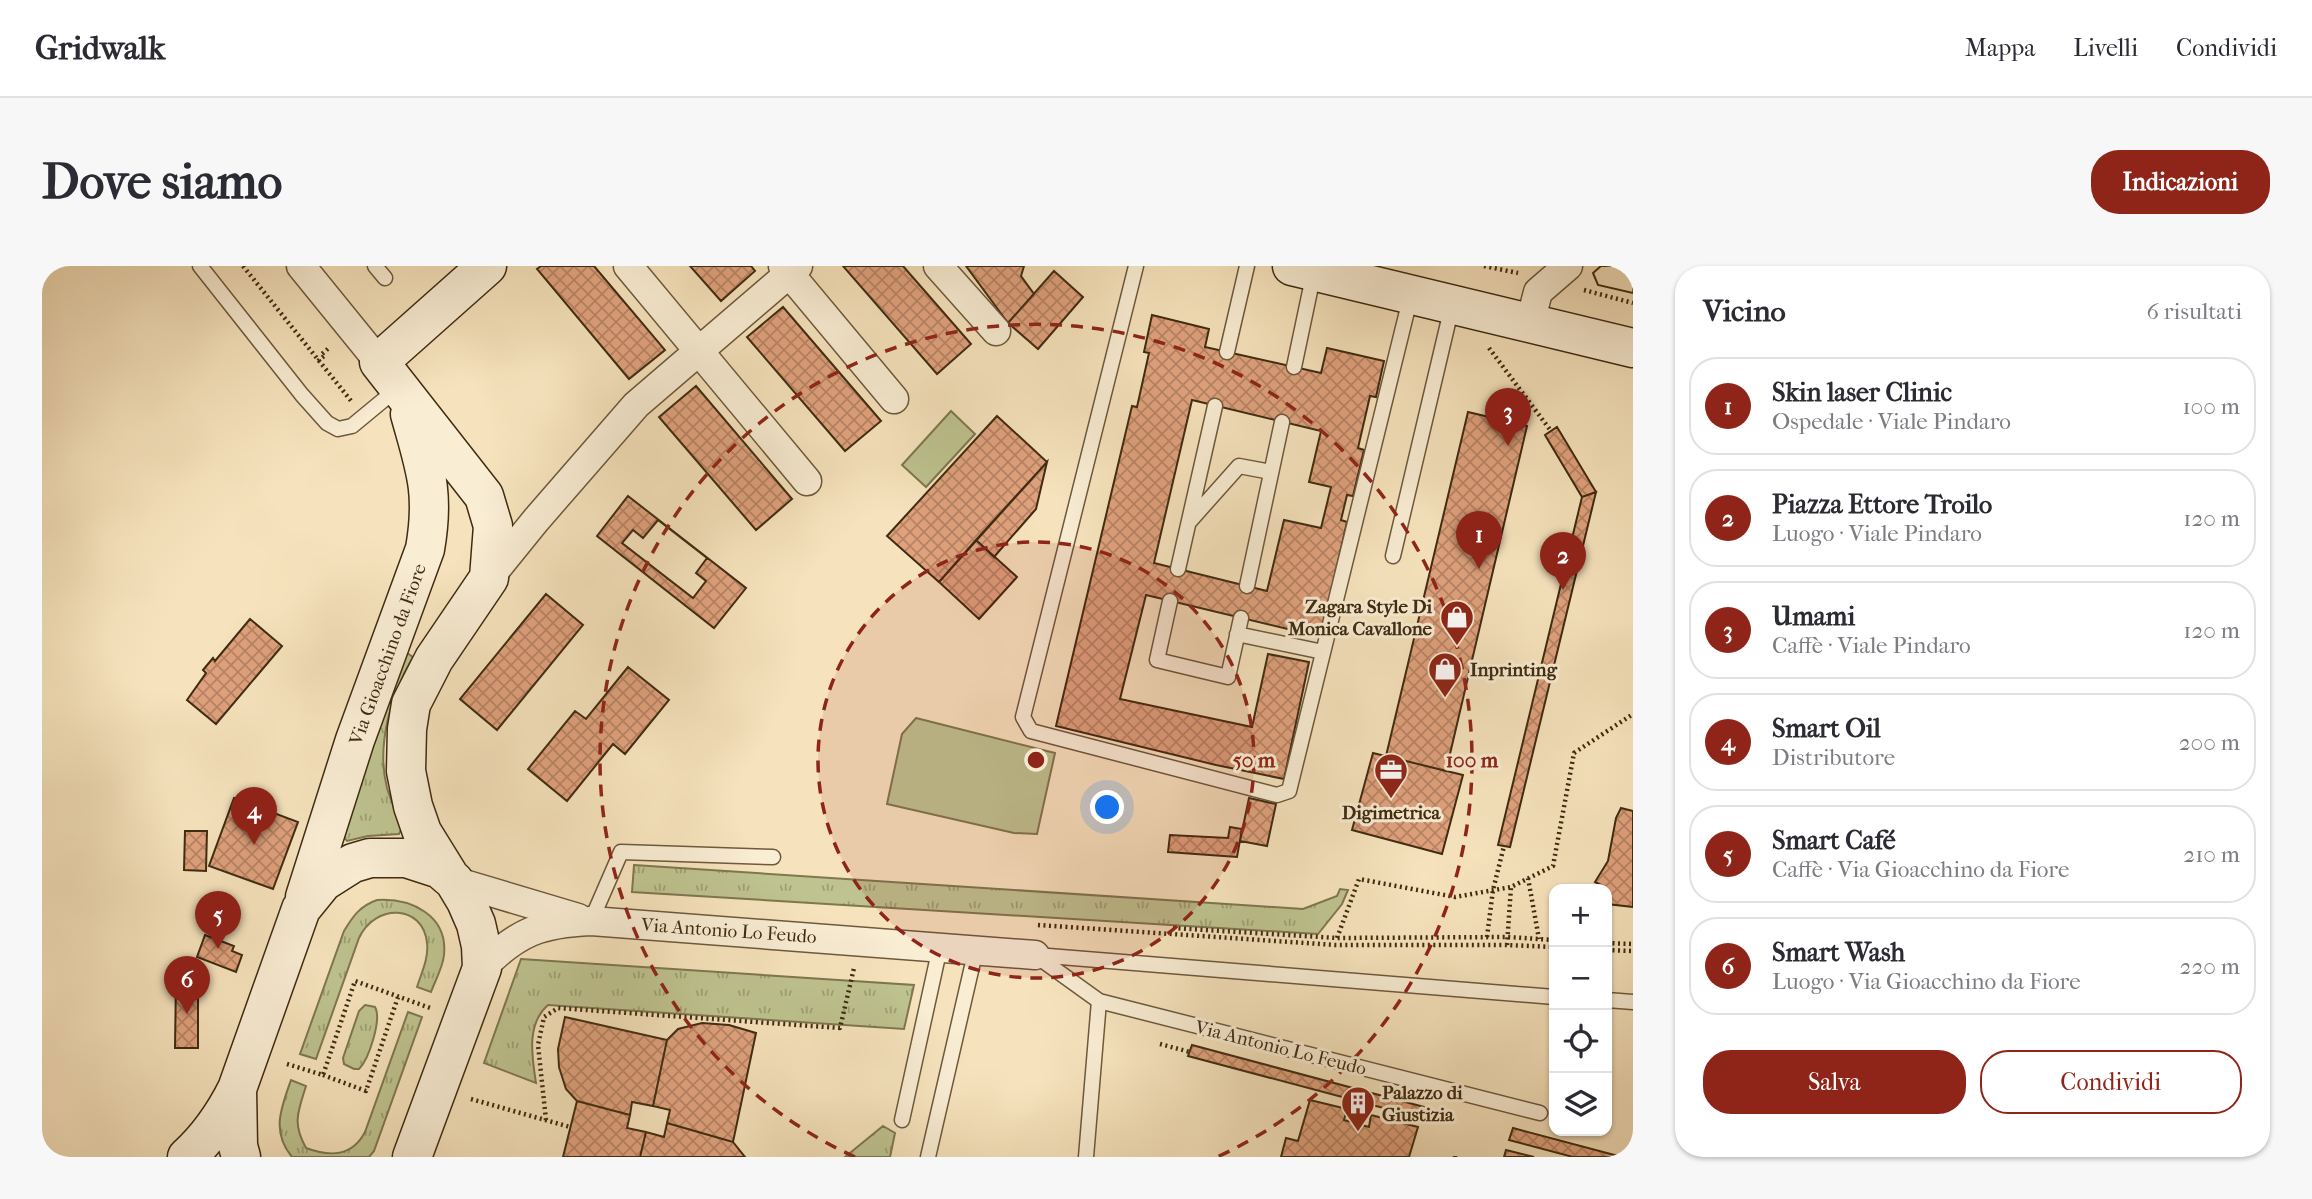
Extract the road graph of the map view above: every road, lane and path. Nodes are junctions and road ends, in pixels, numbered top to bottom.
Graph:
1 (200, 266) edge
2 (243, 266) edge
3 (301, 266) edge
4 (487, 266) edge
5 (628, 266) edge
6 (938, 266) edge
7 (1136, 266) edge
8 (1247, 266) edge
9 (1568, 266) edge
10 (790, 268) edge
11 (1303, 268) edge
12 (1411, 295) junction
13 (1452, 305) junction
14 (1534, 307) junction
15 (996, 331) dead end
16 (1486, 344) dead end
17 (1633, 348) edge
18 (698, 350) junction
19 (1227, 352) dead end
20 (1294, 367) dead end
21 (394, 381) junction
22 (344, 391) dead end
23 (894, 399) dead end
24 (1215, 405) dead end
25 (1282, 422) dead end
26 (1551, 431) dead end
27 (1271, 472) junction
28 (807, 481) dead end
29 (1189, 522) junction
30 (1393, 556) dead end
31 (1178, 569) dead end
32 (489, 578) junction
33 (1247, 586) dead end
34 (1170, 601) dead end
35 (1241, 618) dead end
36 (1237, 634) junction
37 (1323, 652) junction
38 (1633, 714) edge
39 (1504, 846) dead end
40 (773, 857) dead end
41 (451, 877) junction
42 (1528, 878) junction
43 (1511, 887) junction
44 (1493, 890) junction
45 (301, 909) junction
46 (591, 921) junction
47 (1033, 925) dead end
48 (1173, 928) dead end
49 (1487, 937) junction
50 (1508, 937) junction
51 (1337, 938) junction
52 (1539, 939) junction
53 (860, 940) junction
54 (1549, 940) edge
55 (1612, 943) edge
56 (1633, 944) edge
57 (1507, 945) junction
58 (940, 947) junction
59 (1549, 947) edge
60 (976, 950) junction
61 (1612, 950) edge
62 (1633, 951) edge
63 (1035, 955) junction
64 (482, 968) junction
65 (398, 997) junction
66 (1549, 997) edge
67 (1612, 1000) edge
68 (1099, 1001) junction
69 (1633, 1002) edge
70 (435, 1010) dead end
71 (1160, 1044) dead end
72 (1190, 1052) dead end
73 (287, 1064) dead end
74 (323, 1075) junction
75 (237, 1089) junction
76 (471, 1099) dead end
77 (1540, 1113) dead end
78 (546, 1120) junction
79 (902, 1120) dead end
80 (570, 1127) dead end
81 (187, 1157) edge
82 (241, 1157) edge
83 (412, 1157) edge
84 (928, 1157) edge
85 (1086, 1157) edge

1 - 21 lane
2 - 22 path
3 - 21 street
4 - 21 street
5 - 18 street
6 - 15 street
7 - 37 lane
8 - 19 lane
9 - 14 street
10 - 18 street, Via Gioacchino da Fiore
10 - 23 street, Via Gioacchino da Fiore
11 - 12 street
11 - 20 lane
12 - 13 street
12 - 37 lane
13 - 14 street
13 - 30 lane
14 - 17 street
16 - 26 path
18 - 28 street
18 - 32 street, Via Gioacchino da Fiore
21 - 32 street, Via Gioacchino da Fiore
21 - 45 street, Via Gioacchino da Fiore
24 - 29 lane
25 - 27 lane
27 - 29 lane
27 - 33 lane
29 - 31 lane
32 - 41 street, Via Gioacchino da Fiore
34 - 36 lane
35 - 36 lane
36 - 37 lane
38 - 42 path
39 - 44 path
40 - 46 lane
41 - 45 street
41 - 46 street, Via Antonio Lo Feudo
41 - 64 street, Via Gioacchino da Fiore
42 - 43 path
42 - 52 path
43 - 44 path
43 - 50 path
44 - 49 path
44 - 51 path
45 - 75 street, Via Gioacchino da Fiore
46 - 53 street, Via Antonio Lo Feudo
46 - 64 street, Via Antonio Lo Feudo
47 - 57 path
48 - 51 path
49 - 50 path
49 - 51 path
50 - 52 path
50 - 57 path
52 - 54 path
53 - 58 street, Via Antonio Lo Feudo
53 - 78 path
55 - 56 path
57 - 59 path
58 - 60 street, Via Antonio Lo Feudo
58 - 79 lane
60 - 63 street, Via Antonio Lo Feudo
60 - 84 lane
61 - 62 path
63 - 66 lane, Via Antonio Lo Feudo
63 - 68 lane, Via Antonio Lo Feudo
64 - 83 street
65 - 70 path
65 - 74 path
65 - 74 path
67 - 69 lane
68 - 77 lane, Via Antonio Lo Feudo
68 - 85 lane
71 - 72 path
73 - 74 path
75 - 81 street
75 - 82 street
76 - 78 path
78 - 80 path

